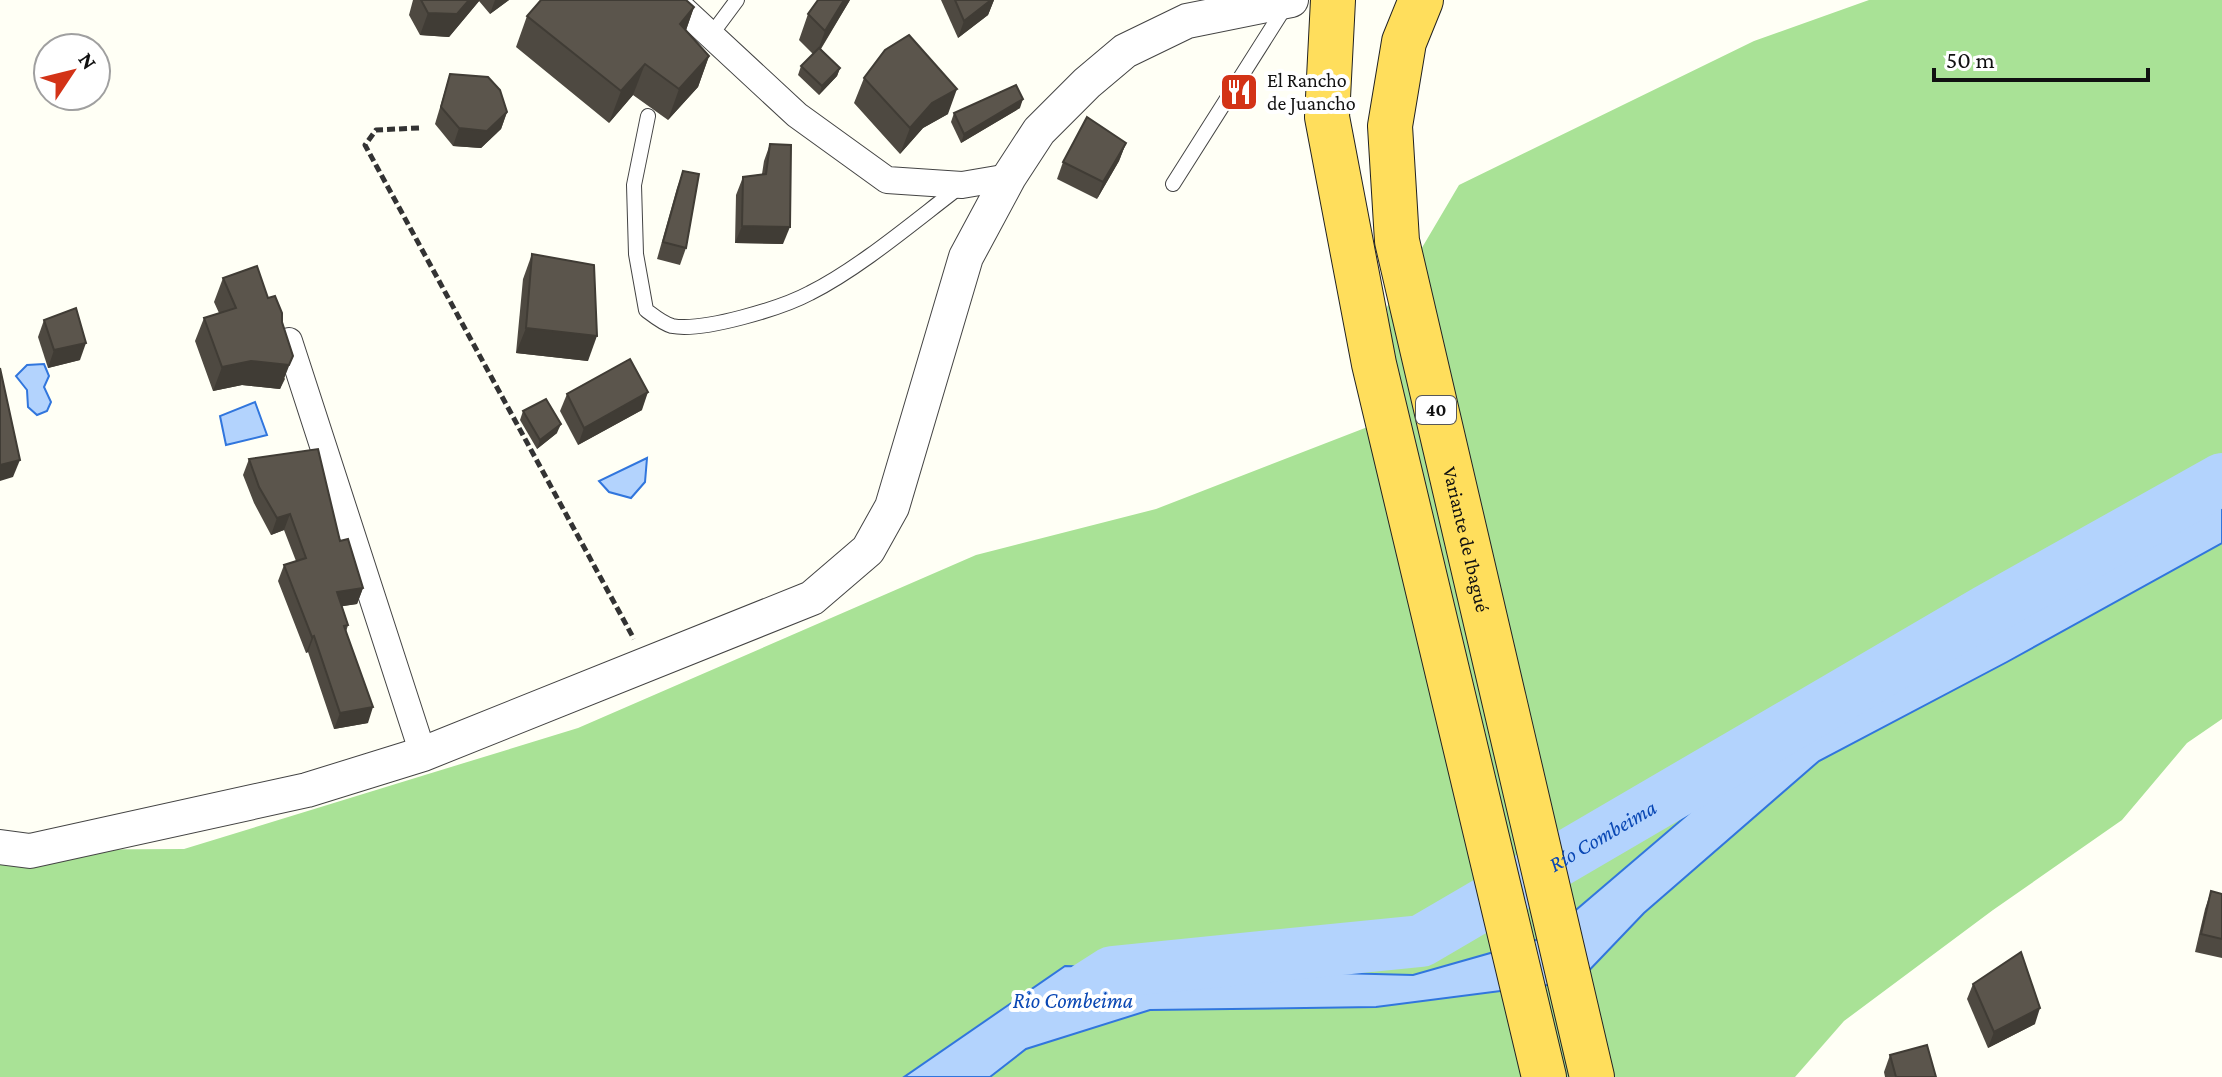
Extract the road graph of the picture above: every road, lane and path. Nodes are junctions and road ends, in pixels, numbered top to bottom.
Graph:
1 (673, 0) edge
2 (737, 0) edge
3 (1290, 0) edge
4 (1333, 0) edge
5 (1421, 0) edge
6 (711, 35) junction
7 (648, 116) dead end
8 (419, 128) dead end
9 (1009, 177) junction
10 (1173, 184) dead end
11 (962, 185) junction
12 (289, 341) edge
13 (648, 665) junction
14 (423, 754) junction
15 (0, 847) edge
16 (1544, 1077) edge
17 (1592, 1077) edge

1 - 6 street
2 - 6 lane
3 - 9 street
3 - 10 lane
4 - 16 highway, 40
5 - 17 highway, Variante de Ibagué / 40
6 - 11 street
7 - 11 lane
8 - 13 path
9 - 11 street
9 - 13 street
12 - 14 street
13 - 14 street
14 - 15 street

